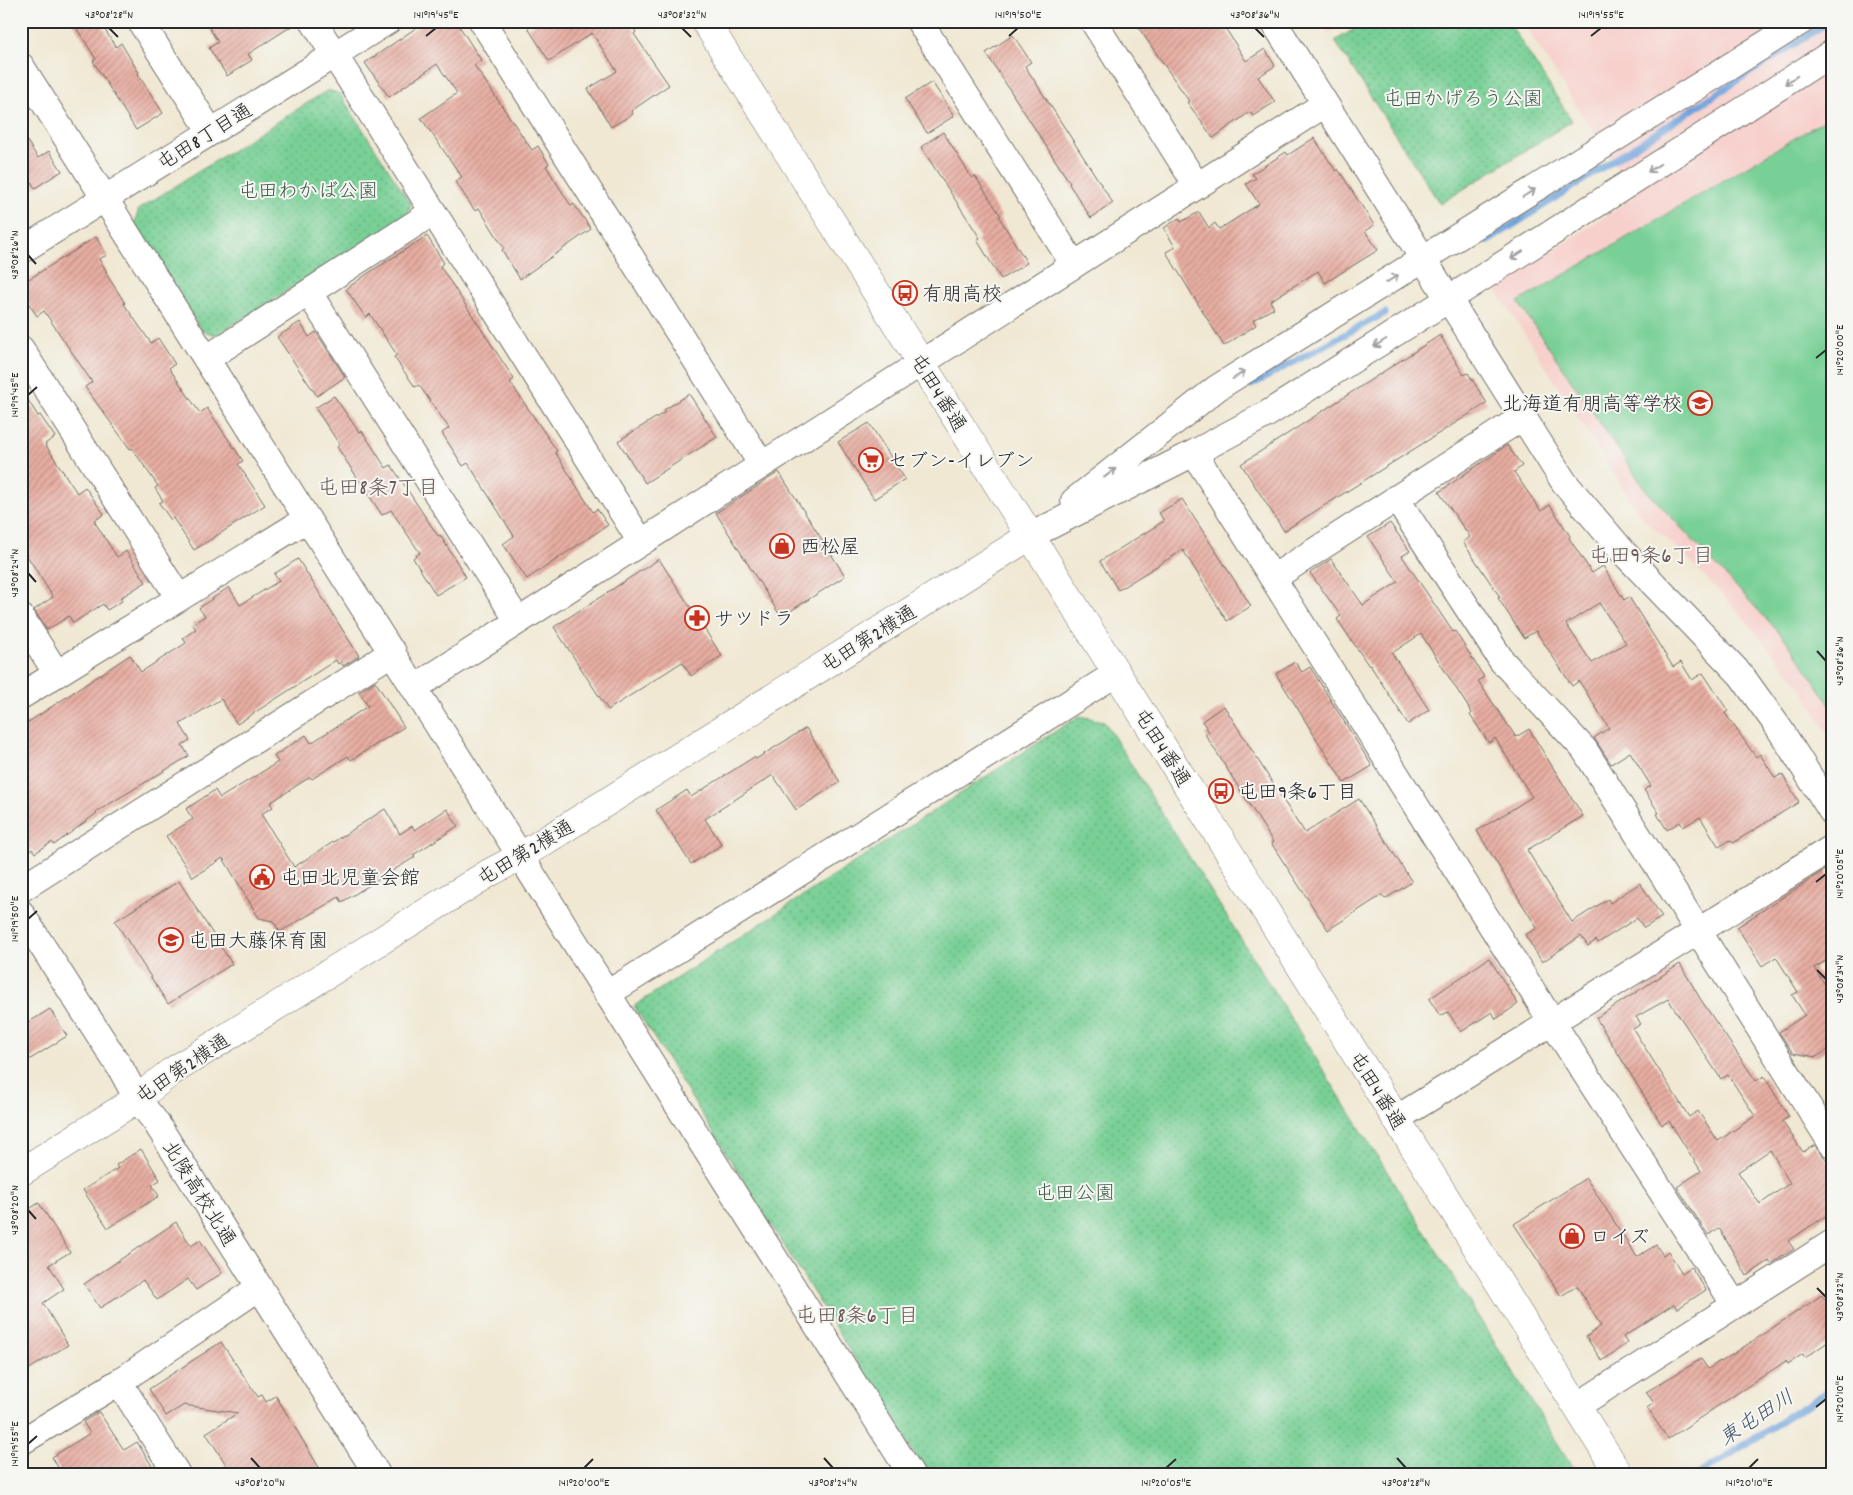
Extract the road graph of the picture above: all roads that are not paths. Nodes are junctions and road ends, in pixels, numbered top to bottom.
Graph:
1 (140, 21) edge
2 (313, 21) edge
3 (388, 21) edge
4 (482, 21) edge
5 (705, 21) edge
6 (919, 21) edge
7 (1092, 21) edge
8 (1273, 21) edge
9 (1802, 21) edge
10 (1832, 53) edge
11 (334, 55) junction
12 (21, 66) edge
13 (1325, 104) junction
14 (211, 132) junction
15 (1197, 186) junction
16 (105, 198) junction
17 (433, 212) junction
18 (21, 251) edge
19 (1424, 259) junction
20 (1074, 265) junction
21 (309, 293) junction
22 (1449, 300) junction
23 (21, 349) edge
24 (206, 359) junction
25 (921, 363) junction
26 (1523, 417) junction
27 (1194, 453) junction
28 (762, 465) junction
29 (1396, 498) junction
30 (308, 519) junction
31 (1030, 536) junction
32 (641, 542) junction
33 (1273, 578) junction
34 (179, 598) junction
35 (21, 617) edge
36 (518, 621) junction
37 (393, 652) junction
38 (1117, 673) junction
39 (57, 674) junction
40 (414, 688) junction
41 (21, 696) edge
42 (1832, 812) edge
43 (1832, 848) edge
44 (521, 856) junction
45 (21, 889) edge
46 (21, 913) edge
47 (1697, 931) junction
48 (607, 994) junction
49 (1552, 1022) junction
50 (138, 1098) junction
51 (1396, 1119) junction
52 (1832, 1144) edge
53 (21, 1172) edge
54 (1832, 1242) edge
55 (260, 1287) junction
56 (1735, 1305) junction
57 (119, 1382) junction
58 (1577, 1406) junction
59 (21, 1442) edge
60 (177, 1474) edge
61 (377, 1474) edge
62 (911, 1474) edge
63 (1619, 1474) edge

1 - 14 street
2 - 11 street
3 - 11 street, 屯田8丁目通
4 - 28 street
5 - 25 street, 屯田4番通
6 - 20 street
7 - 15 street
8 - 13 street
19 -> 9 street
10 -> 22 street
11 - 14 street, 屯田8丁目通
11 - 17 street
12 - 16 street
13 - 15 street
13 - 19 street
14 - 16 street, 屯田8丁目通
15 - 20 street
16 - 18 street, 屯田8丁目通
16 - 24 street
17 - 21 street
17 - 32 street
19 - 22 street
31 -> 19 street
20 - 25 street
21 - 24 street
21 - 36 street
22 - 26 street
22 -> 27 street
23 - 34 street
24 - 30 street
25 - 28 street
25 - 31 street, 屯田4番通
26 - 29 street
26 - 42 street
27 - 31 street
27 - 33 street
28 - 32 street
29 - 33 street
29 - 47 street
30 - 34 street
30 - 37 street
31 - 38 street, 屯田4番通
31 - 44 street, 屯田第2横通
32 - 36 street
33 - 49 street
34 - 39 street
35 - 39 street
36 - 40 street
37 - 40 street
37 - 45 street
38 - 48 street
38 - 51 street, 屯田4番通
39 - 41 street
40 - 44 street
43 - 47 street
44 - 48 street
44 - 50 street, 屯田第2横通
46 - 50 street, 北陵高校北通
47 - 49 street
47 - 52 street
48 - 62 street
49 - 51 street
49 - 56 street
50 - 53 street, 屯田第2横通
50 - 55 street, 北陵高校北通
51 - 58 street, 屯田4番通
54 - 56 street
55 - 57 street
55 - 61 street, 北陵高校北通
56 - 58 street
57 - 59 street
57 - 60 street
58 - 63 street, 屯田4番通

